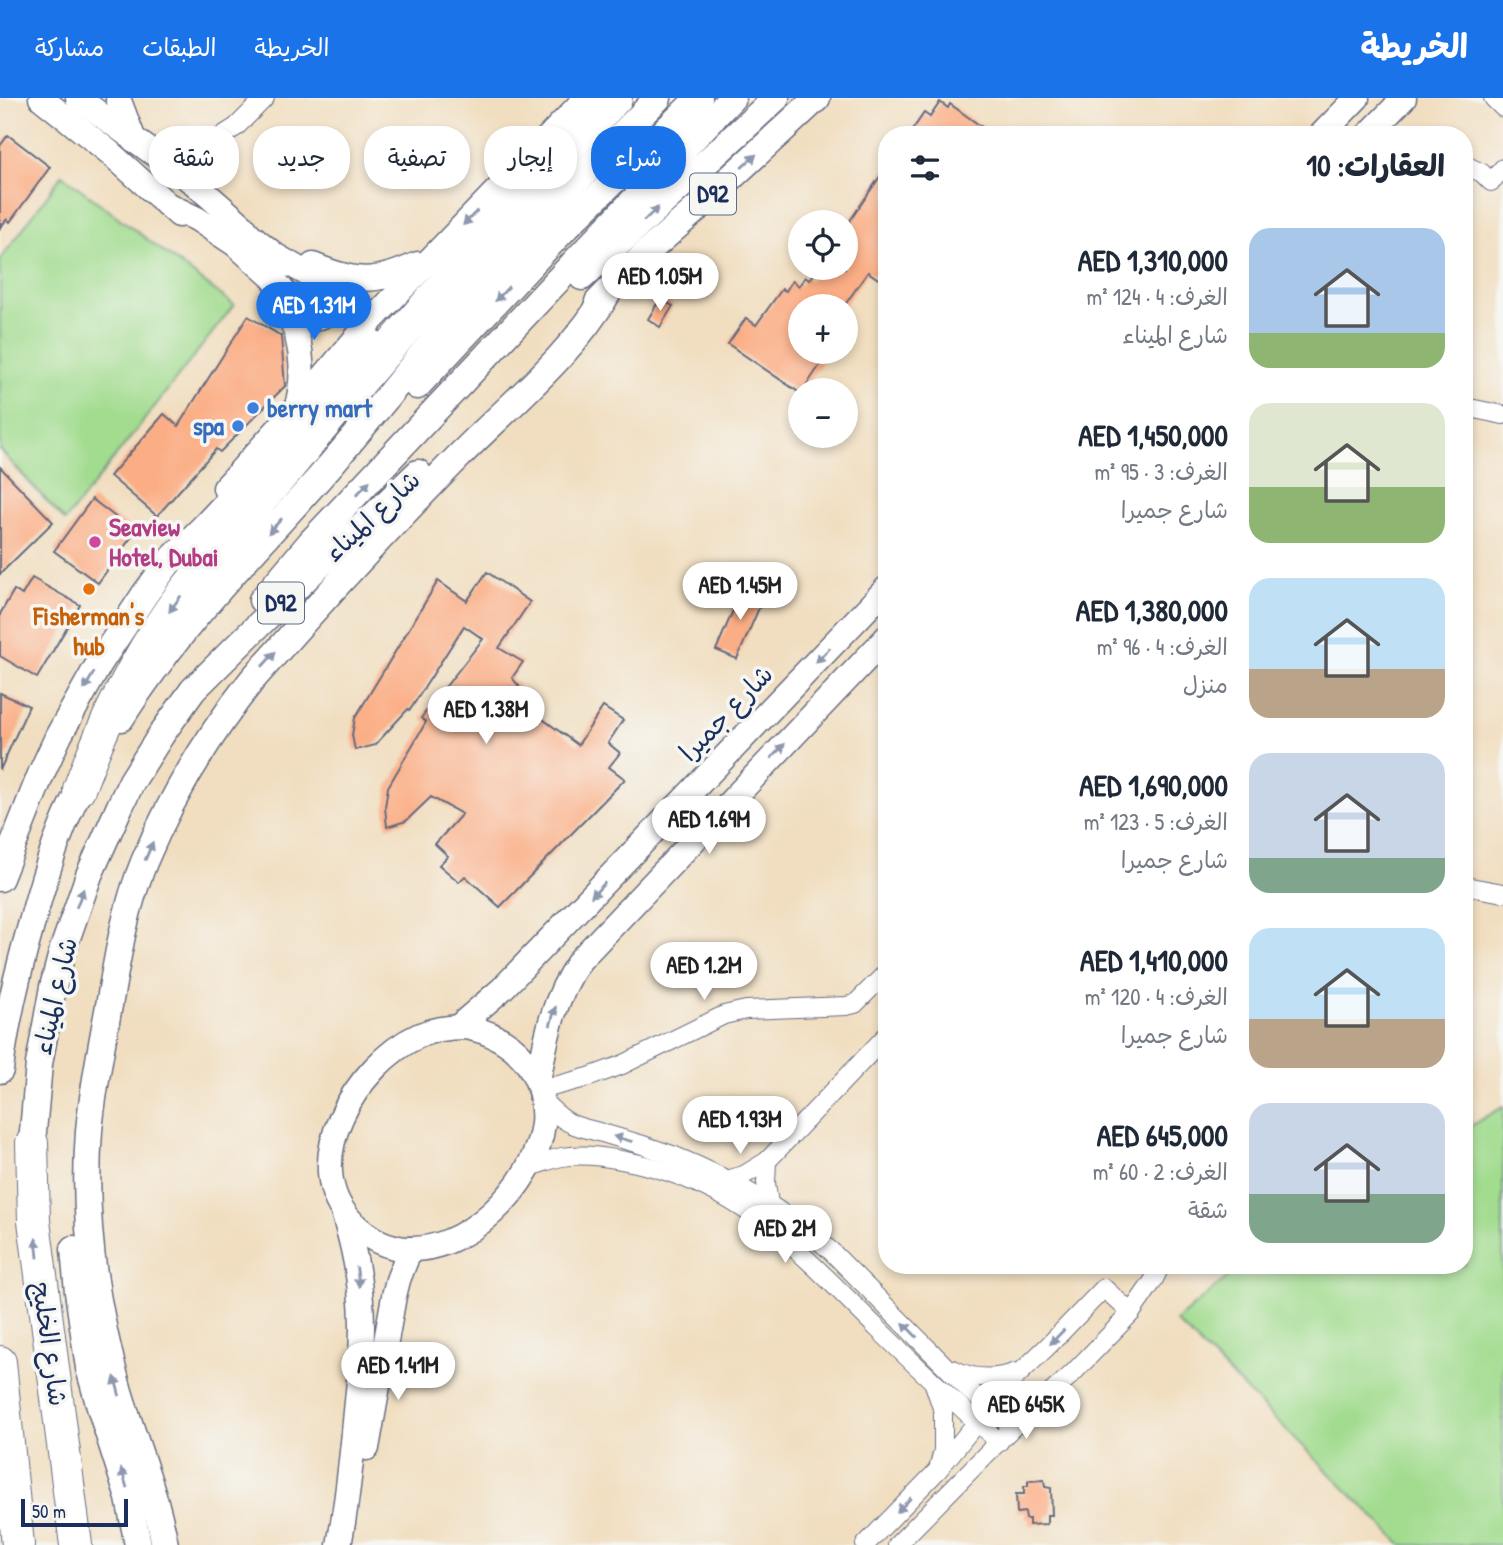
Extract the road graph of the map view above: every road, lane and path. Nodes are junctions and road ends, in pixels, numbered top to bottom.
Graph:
1 (41, 98) edge
2 (78, 98) edge
3 (118, 98) edge
4 (265, 98) edge
5 (586, 98) edge
6 (616, 98) edge
7 (658, 98) edge
8 (699, 98) edge
9 (732, 98) edge
10 (776, 98) edge
11 (817, 98) edge
12 (1357, 98) edge
13 (1404, 98) edge
14 (1493, 98) edge
15 (1503, 108) edge
16 (237, 126) edge
17 (1330, 126) edge
18 (1377, 126) edge
19 (135, 140) junction
20 (149, 151) edge
21 (109, 152) junction
22 (1503, 168) edge
23 (149, 169) edge
24 (1473, 169) edge
25 (201, 189) edge
26 (166, 204) junction
27 (242, 225) junction
28 (594, 254) junction
29 (437, 272) junction
30 (609, 291) junction
31 (297, 408) junction
32 (1473, 409) edge
33 (1503, 415) edge
34 (321, 476) junction
35 (168, 563) junction
36 (878, 597) edge
37 (878, 646) edge
38 (193, 690) junction
39 (79, 789) junction
40 (0, 878) edge
41 (1473, 887) edge
42 (1503, 893) edge
43 (127, 916) junction
44 (878, 981) edge
45 (878, 998) edge
46 (855, 1004) junction
47 (458, 1027) junction
48 (878, 1044) edge
49 (0, 1070) edge
50 (540, 1091) junction
51 (32, 1143) joint
52 (767, 1161) junction
53 (526, 1168) junction
54 (727, 1180) junction
55 (769, 1204) junction
56 (343, 1211) junction
57 (410, 1249) junction
58 (1156, 1274) edge
59 (1131, 1313) junction
60 (0, 1362) edge
61 (944, 1365) junction
62 (1021, 1371) junction
63 (934, 1384) junction
64 (988, 1406) junction
65 (977, 1422) junction
66 (1013, 1427) junction
67 (999, 1441) junction
68 (938, 1470) junction
69 (18, 1545) edge
70 (76, 1545) edge
71 (138, 1545) edge
72 (165, 1545) edge
73 (338, 1545) edge
74 (351, 1545) edge
75 (865, 1545) edge
76 (897, 1545) edge

1 - 21 street
2 - 19 street
3 - 19 street
4 - 16 street
5 -> 29 street
6 - 29 highway
7 - 34 main road, شارع الميناء / D92
8 -> 34 main road
9 - 28 main road
28 -> 10 main road
30 -> 11 main road, شارع الميناء / D92
12 - 17 street
13 - 18 street
14 - 15 street
19 - 20 street
21 - 23 street
21 - 26 street
22 - 24 street
25 - 27 street
26 - 27 street
26 - 31 street
27 - 29 street
38 -> 28 main road
29 - 31 street
29 - 35 main road
29 -> 39 highway
30 - 38 main road, شارع الميناء / D92
43 -> 30 main road
31 - 35 street
32 - 33 street
34 -> 39 main road, شارع الميناء / D92
35 -> 40 main road
36 -> 47 street, شارع جميرا
50 -> 37 street
51 -> 38 main road, شارع الميناء / D92
39 - 49 main road, شارع الميناء / D92
41 - 42 street
71 -> 43 main road
72 -> 43 main road
44 - 46 street
45 - 46 street
46 - 50 street
47 - 50 street
47 - 56 street
48 - 52 street
50 - 53 street
54 -> 50 street
70 -> 51 highway, شارع الخليج
52 - 54 street
52 - 55 street
53 - 57 street
53 - 63 street
54 - 55 street
61 -> 55 street
56 - 57 street
56 -> 73 street
57 - 74 street
58 - 59 street
59 -> 62 street
59 - 66 street
60 - 69 highway, شارع الخليج
61 - 62 street
61 - 64 street
62 - 64 street
63 - 65 street
63 - 68 street
64 - 65 street
64 - 66 street
65 - 67 street
65 - 68 street
66 - 67 street
67 - 76 street
68 -> 75 street

